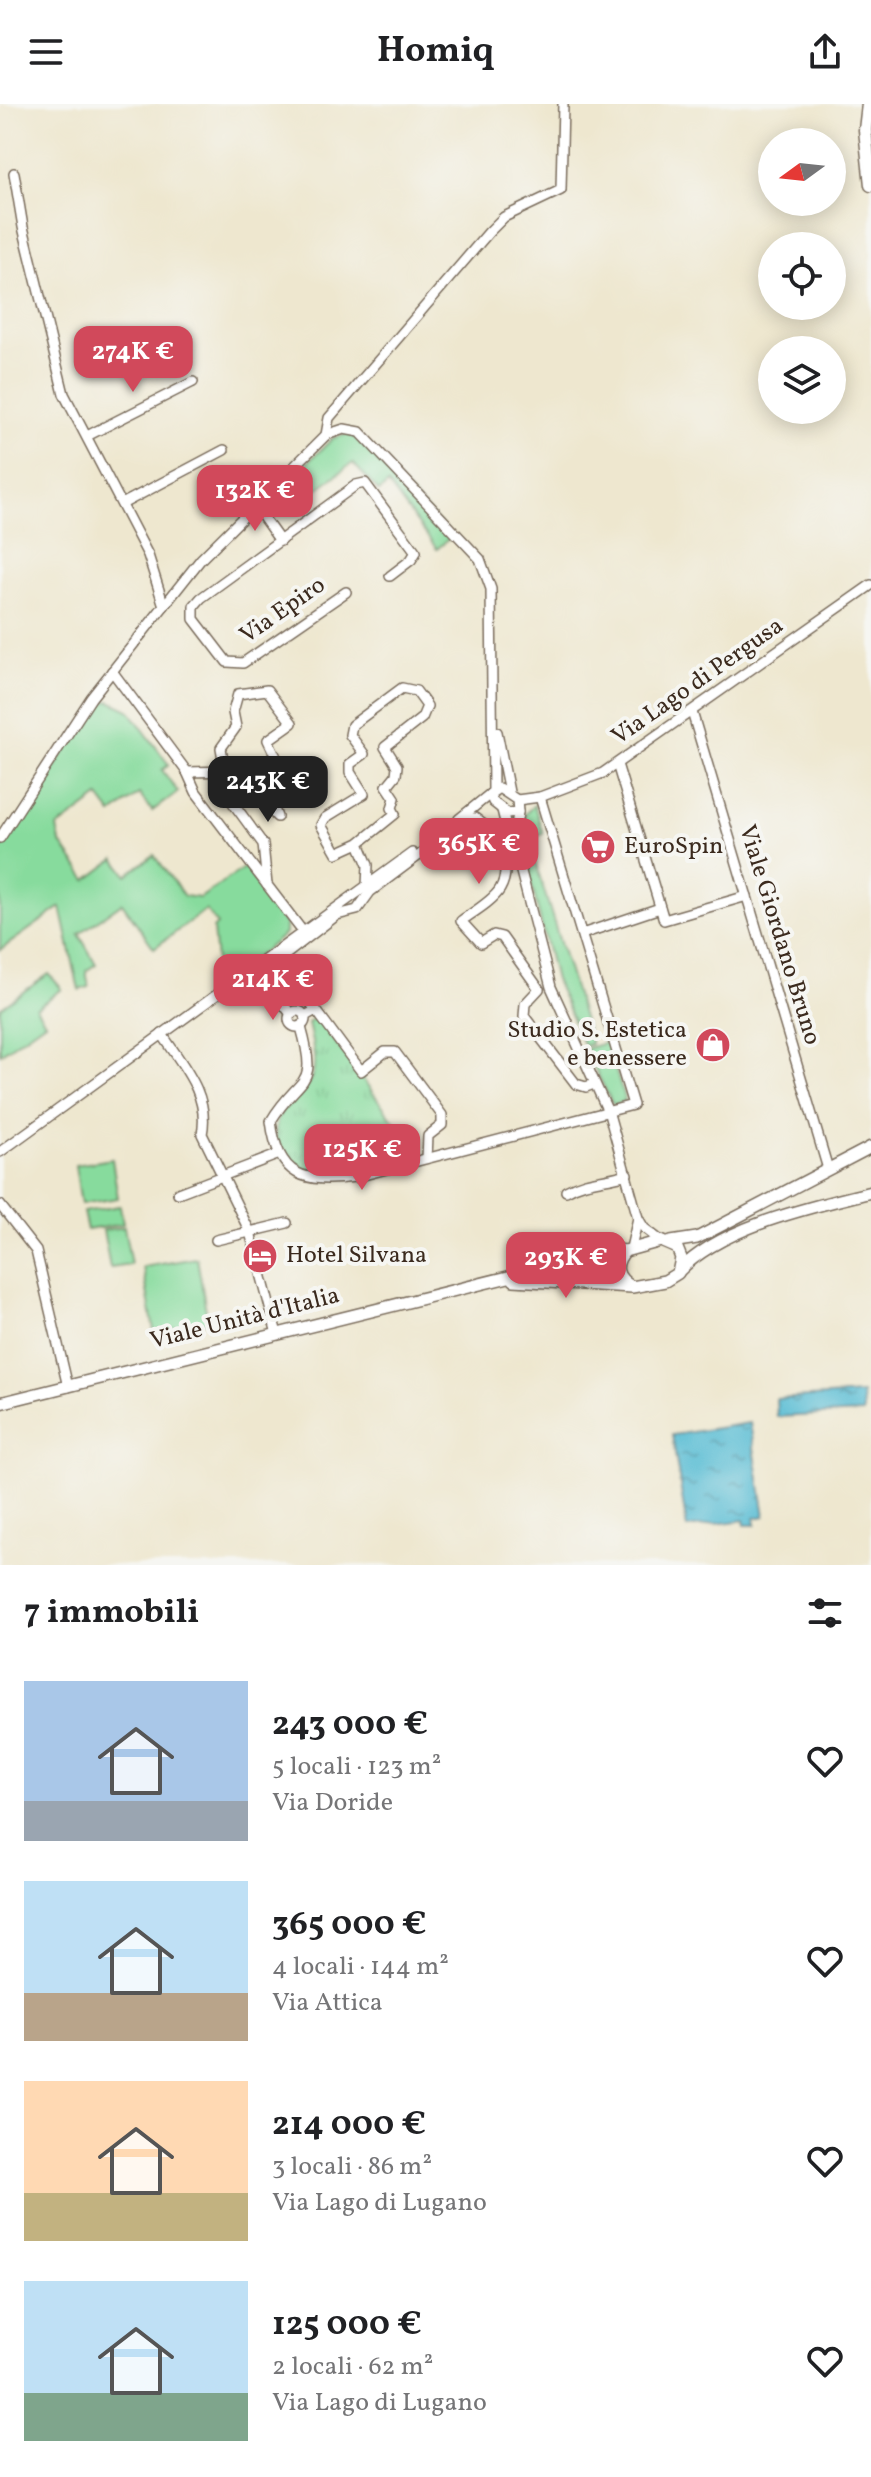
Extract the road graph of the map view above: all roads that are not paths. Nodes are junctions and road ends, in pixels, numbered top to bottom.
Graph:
1 (563, 104) edge
2 (868, 104) edge
3 (14, 173) dead end
4 (871, 185) edge
5 (193, 382) dead end
6 (326, 435) junction
7 (87, 436) junction
8 (224, 450) dead end
9 (122, 504) junction
10 (255, 506) junction
11 (280, 541) junction
12 (390, 576) dead end
13 (871, 585) edge
14 (346, 592) dead end
15 (164, 606) junction
16 (112, 671) junction
17 (692, 712) junction
18 (493, 714) junction
19 (617, 764) junction
20 (220, 770) junction
21 (187, 772) junction
22 (492, 792) junction
23 (540, 797) junction
24 (516, 804) junction
25 (499, 808) junction
26 (470, 811) junction
27 (0, 838) edge
28 (359, 843) junction
29 (519, 864) junction
30 (367, 886) junction
31 (267, 888) junction
32 (747, 896) junction
33 (350, 898) junction
34 (660, 908) junction
35 (357, 910) junction
36 (303, 932) junction
37 (582, 934) junction
38 (263, 963) junction
39 (316, 1010) junction
40 (291, 1014) junction
41 (305, 1016) junction
42 (301, 1027) junction
43 (162, 1034) junction
44 (594, 1084) junction
45 (609, 1114) junction
46 (869, 1149) edge
47 (0, 1152) edge
48 (277, 1155) junction
49 (427, 1158) junction
50 (828, 1169) junction
51 (627, 1174) junction
52 (223, 1177) junction
53 (566, 1191) dead end
54 (871, 1192) edge
55 (178, 1193) dead end
56 (0, 1205) edge
57 (638, 1218) junction
58 (287, 1223) dead end
59 (250, 1232) junction
60 (216, 1240) dead end
61 (664, 1241) junction
62 (628, 1250) junction
63 (678, 1273) junction
64 (501, 1280) junction
65 (632, 1287) junction
66 (277, 1334) junction
67 (68, 1387) junction
68 (0, 1403) edge

1 - 6 street
2 - 4 highway
3 - 7 street
5 - 7 street
6 - 10 street
6 - 18 street
7 - 9 street
8 - 9 street
9 - 15 street
10 - 11 street
10 - 15 street
11 - 12 street
11 - 14 street, Via Epiro
13 - 17 street, Via Lago di Pergusa
15 - 16 street
16 - 21 street
16 - 27 street
17 - 19 street, Via Lago di Pergusa
17 - 32 street, Viale Giordano Bruno
18 - 22 street
18 - 24 street
19 - 23 street, Via Lago di Pergusa
19 - 34 street
20 - 20 street
20 - 21 street
20 - 31 street
21 - 31 street
22 - 24 street
22 - 25 street
22 - 26 street
23 - 24 street, Via Lago di Pergusa
23 - 37 street
24 - 25 street
24 - 29 street
25 - 26 street
25 - 29 street
26 - 30 street
28 - 28 street
28 - 30 street
29 - 44 street
30 - 33 street
31 - 36 street
32 - 34 street
32 - 50 street, Viale Giordano Bruno
33 - 35 street
33 - 36 street
34 - 37 street
35 - 39 street
35 - 44 street
36 - 38 street
37 - 45 street
38 - 40 street
38 - 43 street
39 - 41 street
39 - 49 street
40 - 41 street
40 - 42 street
41 - 42 street
42 - 48 street
43 - 47 street
43 - 52 street
44 - 45 street
45 - 49 street
45 - 51 street
46 - 50 main road, Viale Unità d'Italia
48 - 49 street
48 - 52 street
50 - 61 main road, Viale Unità d'Italia
51 - 53 street
51 - 57 street
52 - 55 street
52 - 59 street
54 - 63 main road, Viale Unità d'Italia
56 - 67 street
57 - 61 street
57 - 62 street
58 - 59 street
59 - 60 street
59 - 66 street
61 - 62 main road, Viale Unità d'Italia
61 - 63 main road
62 - 64 main road, Viale Unità d'Italia
62 - 65 main road
63 - 65 main road, Viale Unità d'Italia
64 - 65 main road, Viale Unità d'Italia
64 - 66 main road, Viale Unità d'Italia
66 - 67 main road, Viale Unità d'Italia
67 - 68 main road, Viale Unità d'Italia

